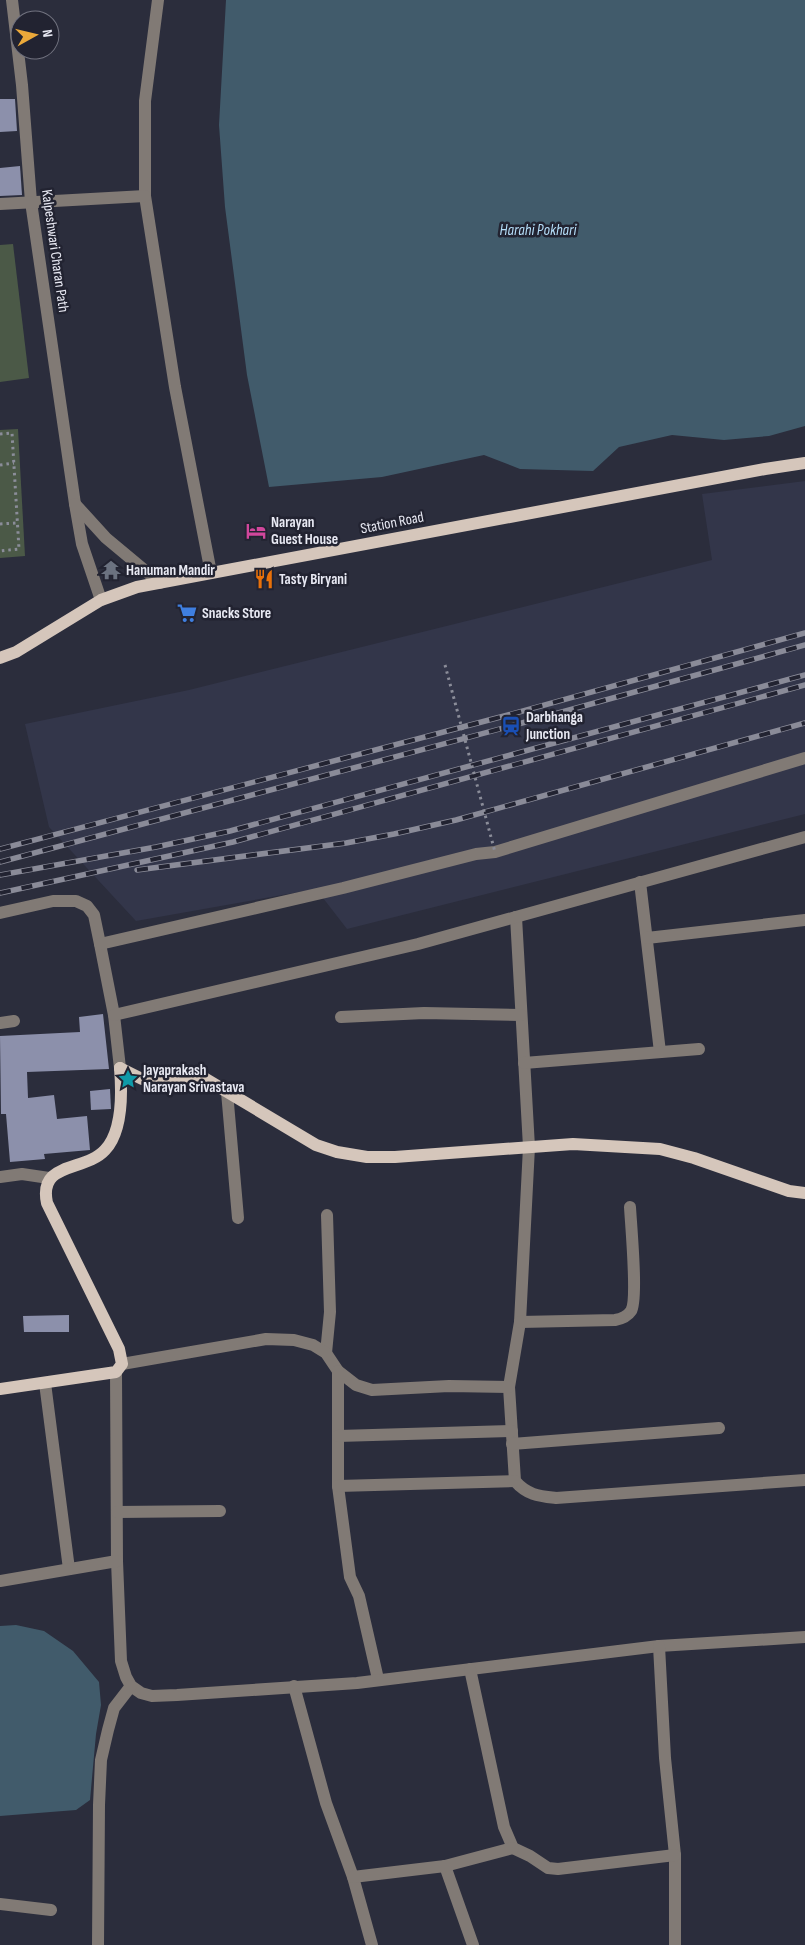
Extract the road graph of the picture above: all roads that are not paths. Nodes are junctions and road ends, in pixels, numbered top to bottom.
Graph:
1 (12, 0) edge
2 (158, 0) edge
3 (145, 196) junction
4 (31, 202) junction
5 (0, 204) edge
6 (805, 463) edge
7 (75, 504) junction
8 (211, 573) junction
9 (160, 583) junction
10 (101, 600) junction
11 (0, 658) edge
12 (805, 758) edge
13 (805, 837) edge
14 (640, 882) junction
15 (0, 913) edge
16 (516, 917) junction
17 (805, 920) edge
18 (647, 938) junction
19 (100, 944) junction
20 (521, 1015) junction
21 (114, 1016) junction
22 (341, 1017) dead end
23 (14, 1021) dead end
24 (0, 1022) edge
25 (699, 1048) dead end
26 (660, 1052) junction
27 (524, 1063) junction
28 (120, 1068) junction
29 (142, 1079) junction
30 (227, 1092) junction
31 (122, 1093) junction
32 (529, 1147) junction
33 (0, 1177) edge
34 (50, 1178) junction
35 (805, 1193) edge
36 (630, 1207) dead end
37 (327, 1215) dead end
38 (238, 1218) dead end
39 (520, 1322) junction
40 (326, 1353) junction
41 (119, 1368) junction
42 (338, 1371) junction
43 (45, 1383) junction
44 (508, 1387) junction
45 (0, 1389) edge
46 (719, 1428) dead end
47 (512, 1431) junction
48 (338, 1436) junction
49 (512, 1444) junction
50 (805, 1480) edge
51 (515, 1481) junction
52 (338, 1486) junction
53 (220, 1510) dead end
54 (117, 1512) junction
55 (117, 1562) junction
56 (69, 1570) junction
57 (0, 1581) edge
58 (805, 1637) edge
59 (660, 1646) junction
60 (470, 1669) junction
61 (378, 1680) junction
62 (131, 1686) junction
63 (294, 1686) junction
64 (513, 1848) junction
65 (675, 1855) junction
66 (445, 1866) junction
67 (353, 1877) junction
68 (0, 1904) edge
69 (51, 1910) dead end
70 (98, 1945) edge
71 (372, 1945) edge
72 (473, 1945) edge
73 (675, 1945) edge

1 - 4 street, Kalpeshwari Charan Path
2 - 3 street
3 - 4 street
3 - 8 street
4 - 5 street
4 - 7 street, Kalpeshwari Charan Path
6 - 8 main road, Station Road
7 - 9 street
7 - 10 street, Kalpeshwari Charan Path
8 - 9 main road, Station Road
9 - 10 main road, Station Road
10 - 11 main road, Station Road
12 - 19 street
13 - 14 street
14 - 16 street
14 - 18 street
15 - 19 street
16 - 20 street
16 - 21 street
17 - 18 street
18 - 26 street
19 - 21 street
20 - 22 street
20 - 27 street
21 - 28 street
23 - 24 street
25 - 26 street
26 - 27 street
27 - 32 street
28 - 29 main road
28 - 31 main road
29 - 30 main road
29 - 31 main road
30 - 32 main road
30 - 38 street
31 - 34 main road
32 - 35 main road
32 - 39 street
33 - 34 street
34 - 41 main road
36 - 39 street
37 - 40 street
39 - 44 street
40 - 41 street
40 - 42 street
41 - 43 main road
41 - 54 street
42 - 44 street
42 - 48 street
43 - 45 main road
43 - 56 street
44 - 47 street
46 - 49 street
47 - 48 street
47 - 49 street
48 - 52 street
49 - 51 street
50 - 51 street
51 - 52 street
52 - 61 street
53 - 54 street
54 - 55 street
55 - 56 street
55 - 62 street
56 - 57 street
58 - 59 street
59 - 60 street
59 - 65 street
60 - 61 street
60 - 64 street
61 - 63 street
62 - 63 street
62 - 70 street
63 - 67 street
64 - 65 street
64 - 66 street
65 - 73 street
66 - 67 street
66 - 72 street
67 - 71 street
68 - 69 street

